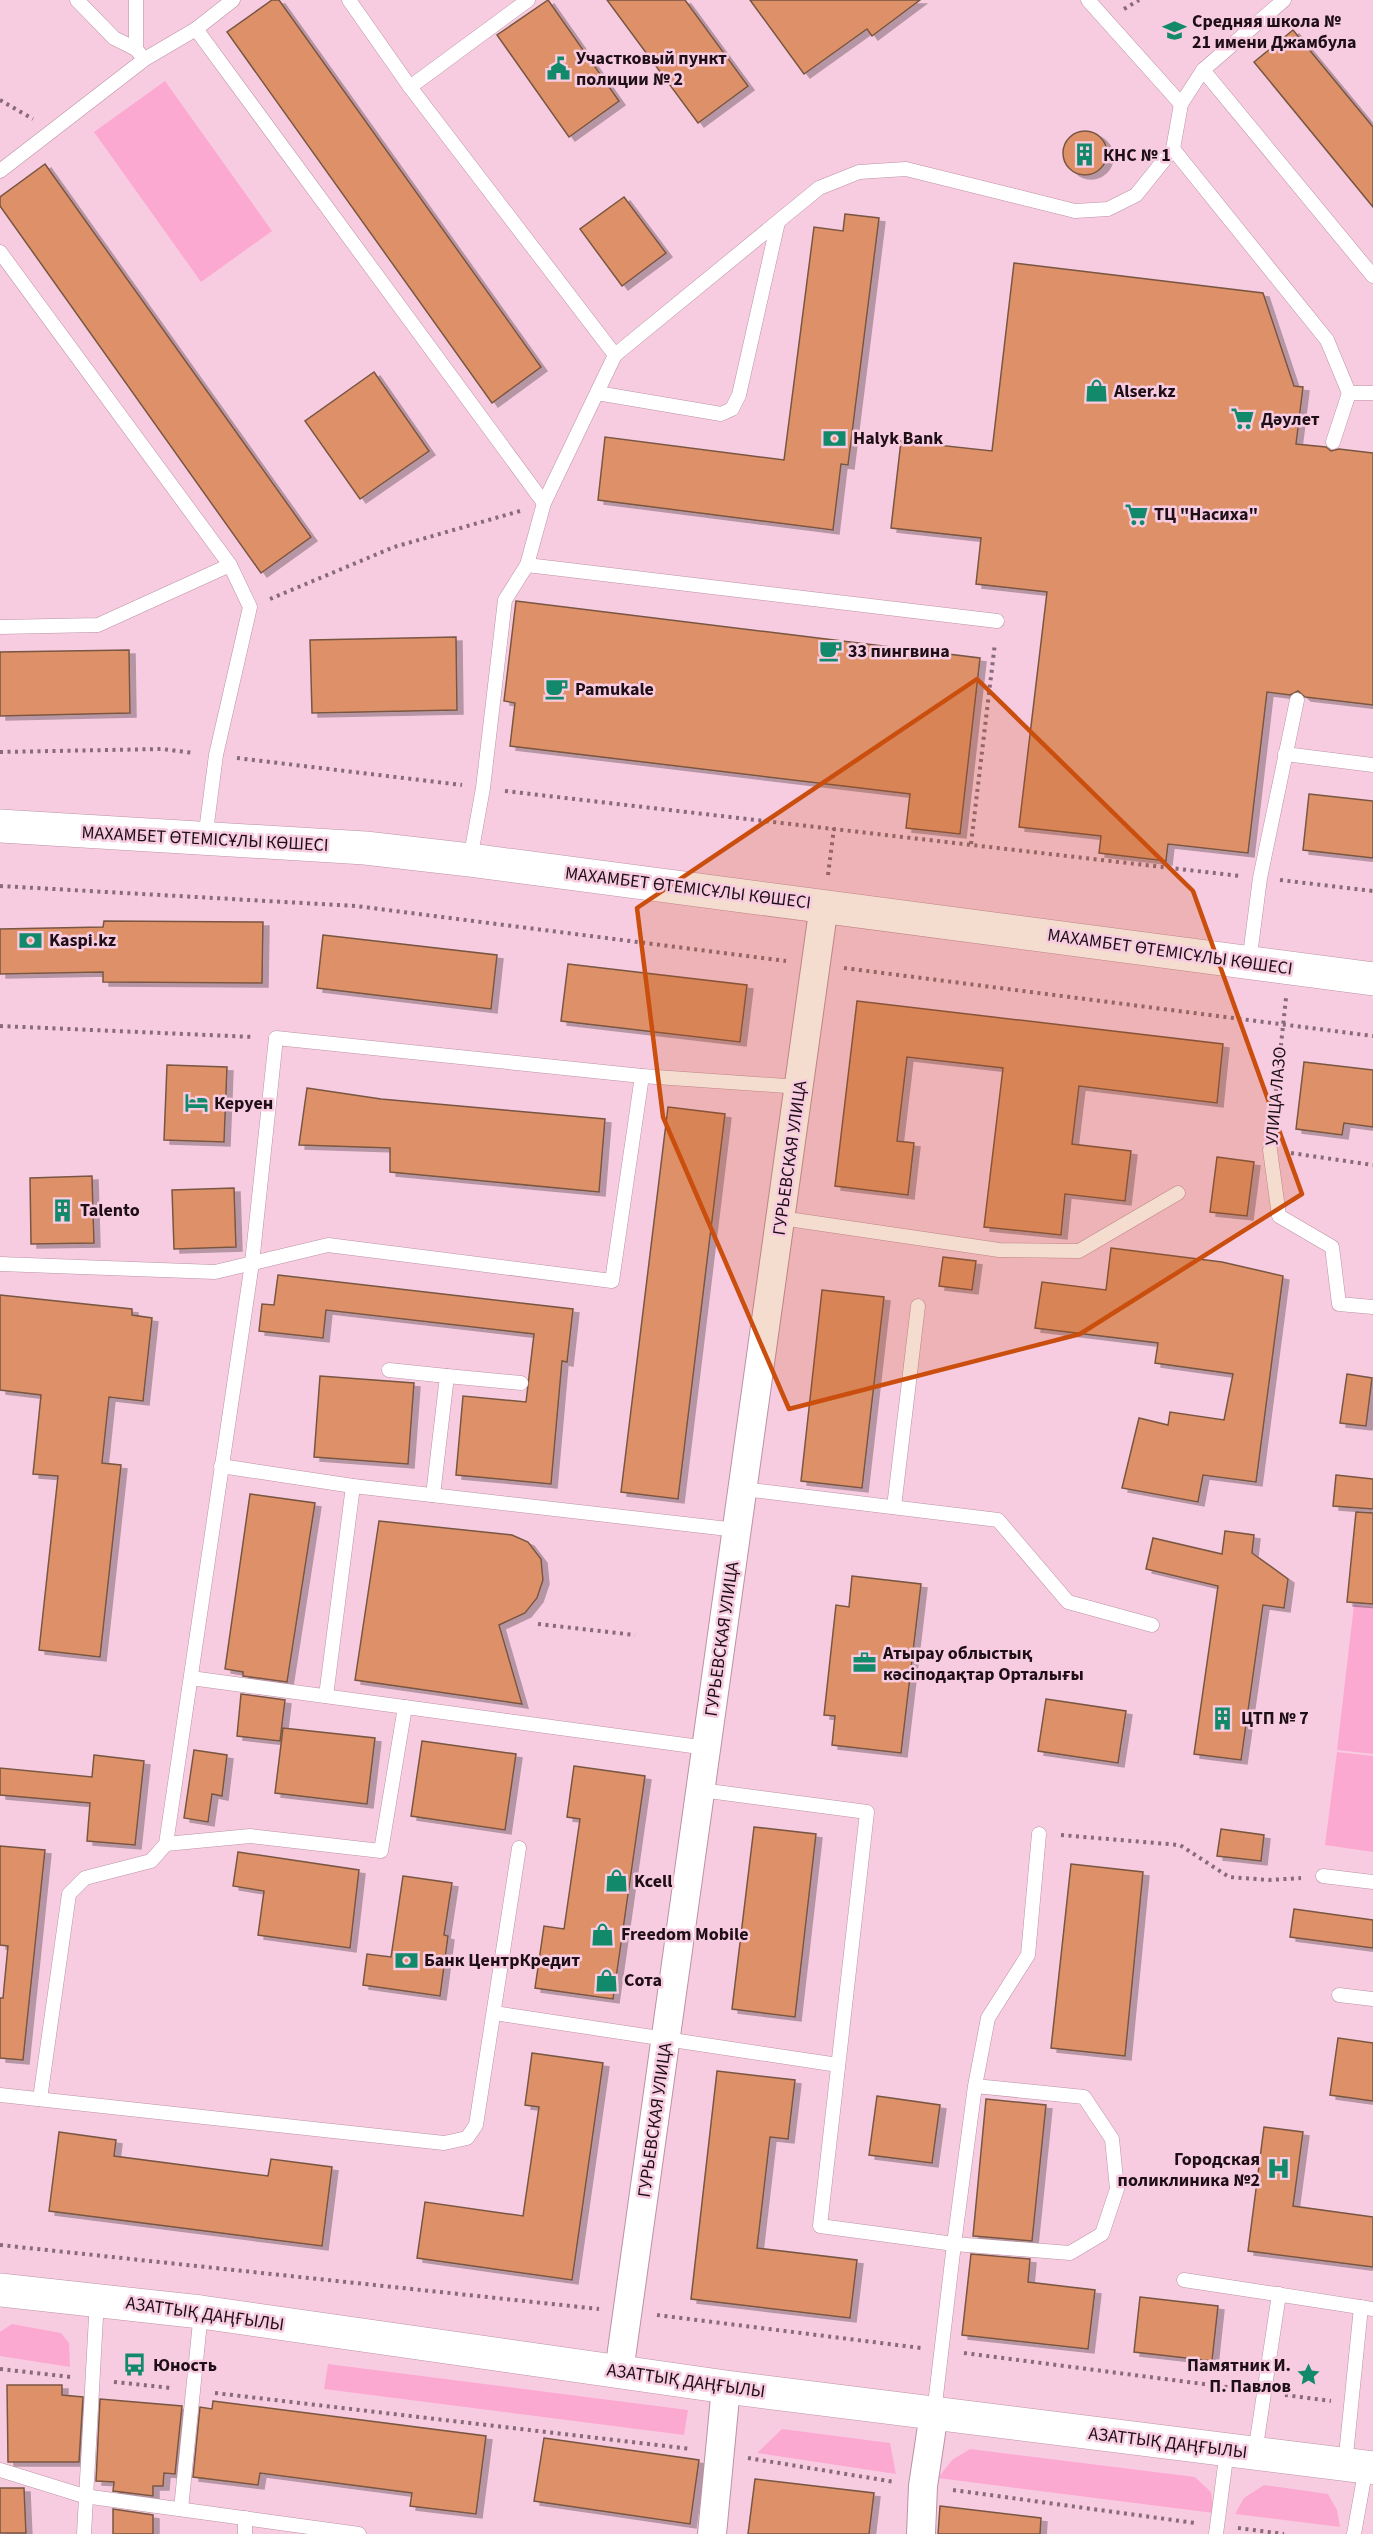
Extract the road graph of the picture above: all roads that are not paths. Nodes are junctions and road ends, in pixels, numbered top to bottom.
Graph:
1 (77, 0) edge
2 (136, 0) edge
3 (233, 0) edge
4 (349, 0) edge
5 (528, 0) edge
6 (1089, 0) edge
7 (1284, 0) edge
8 (196, 29) junction
9 (140, 54) junction
10 (1203, 70) junction
11 (410, 87) junction
12 (1181, 104) junction
13 (1173, 149) junction
14 (0, 171) edge
15 (778, 222) junction
16 (0, 252) edge
17 (1373, 276) edge
18 (615, 355) junction
19 (597, 393) junction
20 (1348, 393) junction
21 (1373, 393) edge
22 (1333, 442) dead end
23 (544, 503) junction
24 (230, 565) junction
25 (527, 565) junction
26 (998, 621) road end
27 (0, 627) edge
28 (1297, 700) dead end
29 (1285, 754) junction
30 (1373, 765) edge
31 (0, 826) edge
32 (205, 839) junction
33 (470, 860) junction
34 (825, 905) junction
35 (1249, 963) junction
36 (1373, 979) edge
37 (642, 1076) junction
38 (800, 1088) junction
39 (1270, 1150) road end
40 (1178, 1193) dead end
41 (781, 1218) junction
42 (252, 1263) junction
43 (0, 1264) edge
44 (918, 1306) dead end
45 (1373, 1307) edge
46 (389, 1370) dead end
47 (447, 1376) junction
48 (521, 1383) dead end
49 (221, 1466) junction
50 (353, 1486) junction
51 (744, 1489) junction
52 (433, 1495) junction
53 (894, 1508) junction
54 (738, 1530) junction
55 (1152, 1625) dead end
56 (190, 1678) junction
57 (326, 1696) junction
58 (405, 1707) junction
59 (707, 1748) junction
60 (701, 1790) junction
61 (1039, 1834) road end
62 (166, 1844) junction
63 (519, 1848) dead end
64 (1323, 1876) road end
65 (1373, 1882) edge
66 (1339, 1995) dead end
67 (1373, 1999) edge
68 (494, 2013) junction
69 (667, 2038) junction
70 (838, 2065) junction
71 (975, 2086) junction
72 (0, 2095) edge
73 (40, 2099) junction
74 (954, 2244) junction
75 (1184, 2280) dead end
76 (0, 2290) edge
77 (1279, 2294) junction
78 (97, 2299) junction
79 (1367, 2308) edge
80 (201, 2312) junction
81 (620, 2372) junction
82 (726, 2387) junction
83 (934, 2413) junction
84 (1241, 2452) junction
85 (1361, 2467) edge
86 (0, 2470) edge
87 (84, 2496) junction
88 (181, 2509) junction
89 (245, 2518) junction
90 (1216, 2530) edge
91 (84, 2534) edge
92 (245, 2534) edge
93 (359, 2534) edge
94 (712, 2534) edge
95 (921, 2534) edge
96 (1354, 2534) edge

1 - 9 lane
2 - 9 lane
3 - 8 lane
4 - 11 lane
5 - 11 lane
6 - 12 lane
7 - 10 lane
8 - 9 lane
8 - 23 lane
9 - 14 lane
10 - 12 lane
10 - 17 lane
11 - 18 lane
12 - 13 lane
13 - 15 lane
13 - 20 lane
15 - 18 lane
15 - 19 lane
16 - 24 lane
18 - 19 lane
19 - 23 lane
20 - 21 lane
20 - 22 lane
23 - 25 lane
24 - 27 lane
24 - 32 lane
25 - 26 lane
25 - 33 lane
28 - 29 lane
29 - 30 lane
29 - 35 lane
31 - 32 main road, МАХАМБЕТ ӨТЕМІСҰЛЫ КӨШЕСІ
32 - 33 main road, МАХАМБЕТ ӨТЕМІСҰЛЫ КӨШЕСІ
33 - 34 main road, МАХАМБЕТ ӨТЕМІСҰЛЫ КӨШЕСІ
34 - 35 main road, МАХАМБЕТ ӨТЕМІСҰЛЫ КӨШЕСІ
34 - 38 street, ГУРЬЕВСКАЯ УЛИЦА
35 - 36 main road, МАХАМБЕТ ӨТЕМІСҰЛЫ КӨШЕСІ
37 - 38 lane
37 - 42 lane
37 - 42 lane
38 - 41 street, ГУРЬЕВСКАЯ УЛИЦА
39 - 45 lane, УЛИЦА ЛАЗО
40 - 41 lane
41 - 51 street, ГУРЬЕВСКАЯ УЛИЦА
42 - 43 lane
42 - 49 lane
44 - 53 lane
46 - 47 lane
47 - 48 lane
47 - 52 lane
49 - 50 lane
49 - 56 lane
50 - 52 lane
50 - 57 lane
51 - 53 lane
51 - 54 street, ГУРЬЕВСКАЯ УЛИЦА
52 - 54 lane
53 - 55 lane
54 - 59 street, ГУРЬЕВСКАЯ УЛИЦА
56 - 57 lane
56 - 62 lane
57 - 58 lane
58 - 59 lane
58 - 62 lane
59 - 60 street, ГУРЬЕВСКАЯ УЛИЦА
60 - 69 street, ГУРЬЕВСКАЯ УЛИЦА
60 - 70 lane
61 - 71 lane
62 - 73 lane
63 - 68 lane
64 - 65 lane
66 - 67 lane
68 - 69 lane
68 - 73 lane
69 - 70 lane
69 - 81 street, ГУРЬЕВСКАЯ УЛИЦА
70 - 74 lane
71 - 74 lane
71 - 74 lane
72 - 73 lane
74 - 83 lane
75 - 77 lane
76 - 78 main road, АЗАТТЫҚ ДАҢҒЫЛЫ
77 - 79 lane
77 - 84 lane
78 - 80 main road, АЗАТТЫҚ ДАҢҒЫЛЫ
78 - 87 lane
79 - 85 lane
80 - 81 main road, АЗАТТЫҚ ДАҢҒЫЛЫ
80 - 88 lane
81 - 82 main road, АЗАТТЫҚ ДАҢҒЫЛЫ
82 - 83 main road, АЗАТТЫҚ ДАҢҒЫЛЫ
82 - 94 street
83 - 84 main road, АЗАТТЫҚ ДАҢҒЫЛЫ
83 - 95 street
84 - 85 main road, АЗАТТЫҚ ДАҢҒЫЛЫ
84 - 90 lane
85 - 96 lane
86 - 87 lane
87 - 88 lane
87 - 91 lane
88 - 89 lane
89 - 92 lane
89 - 93 lane

